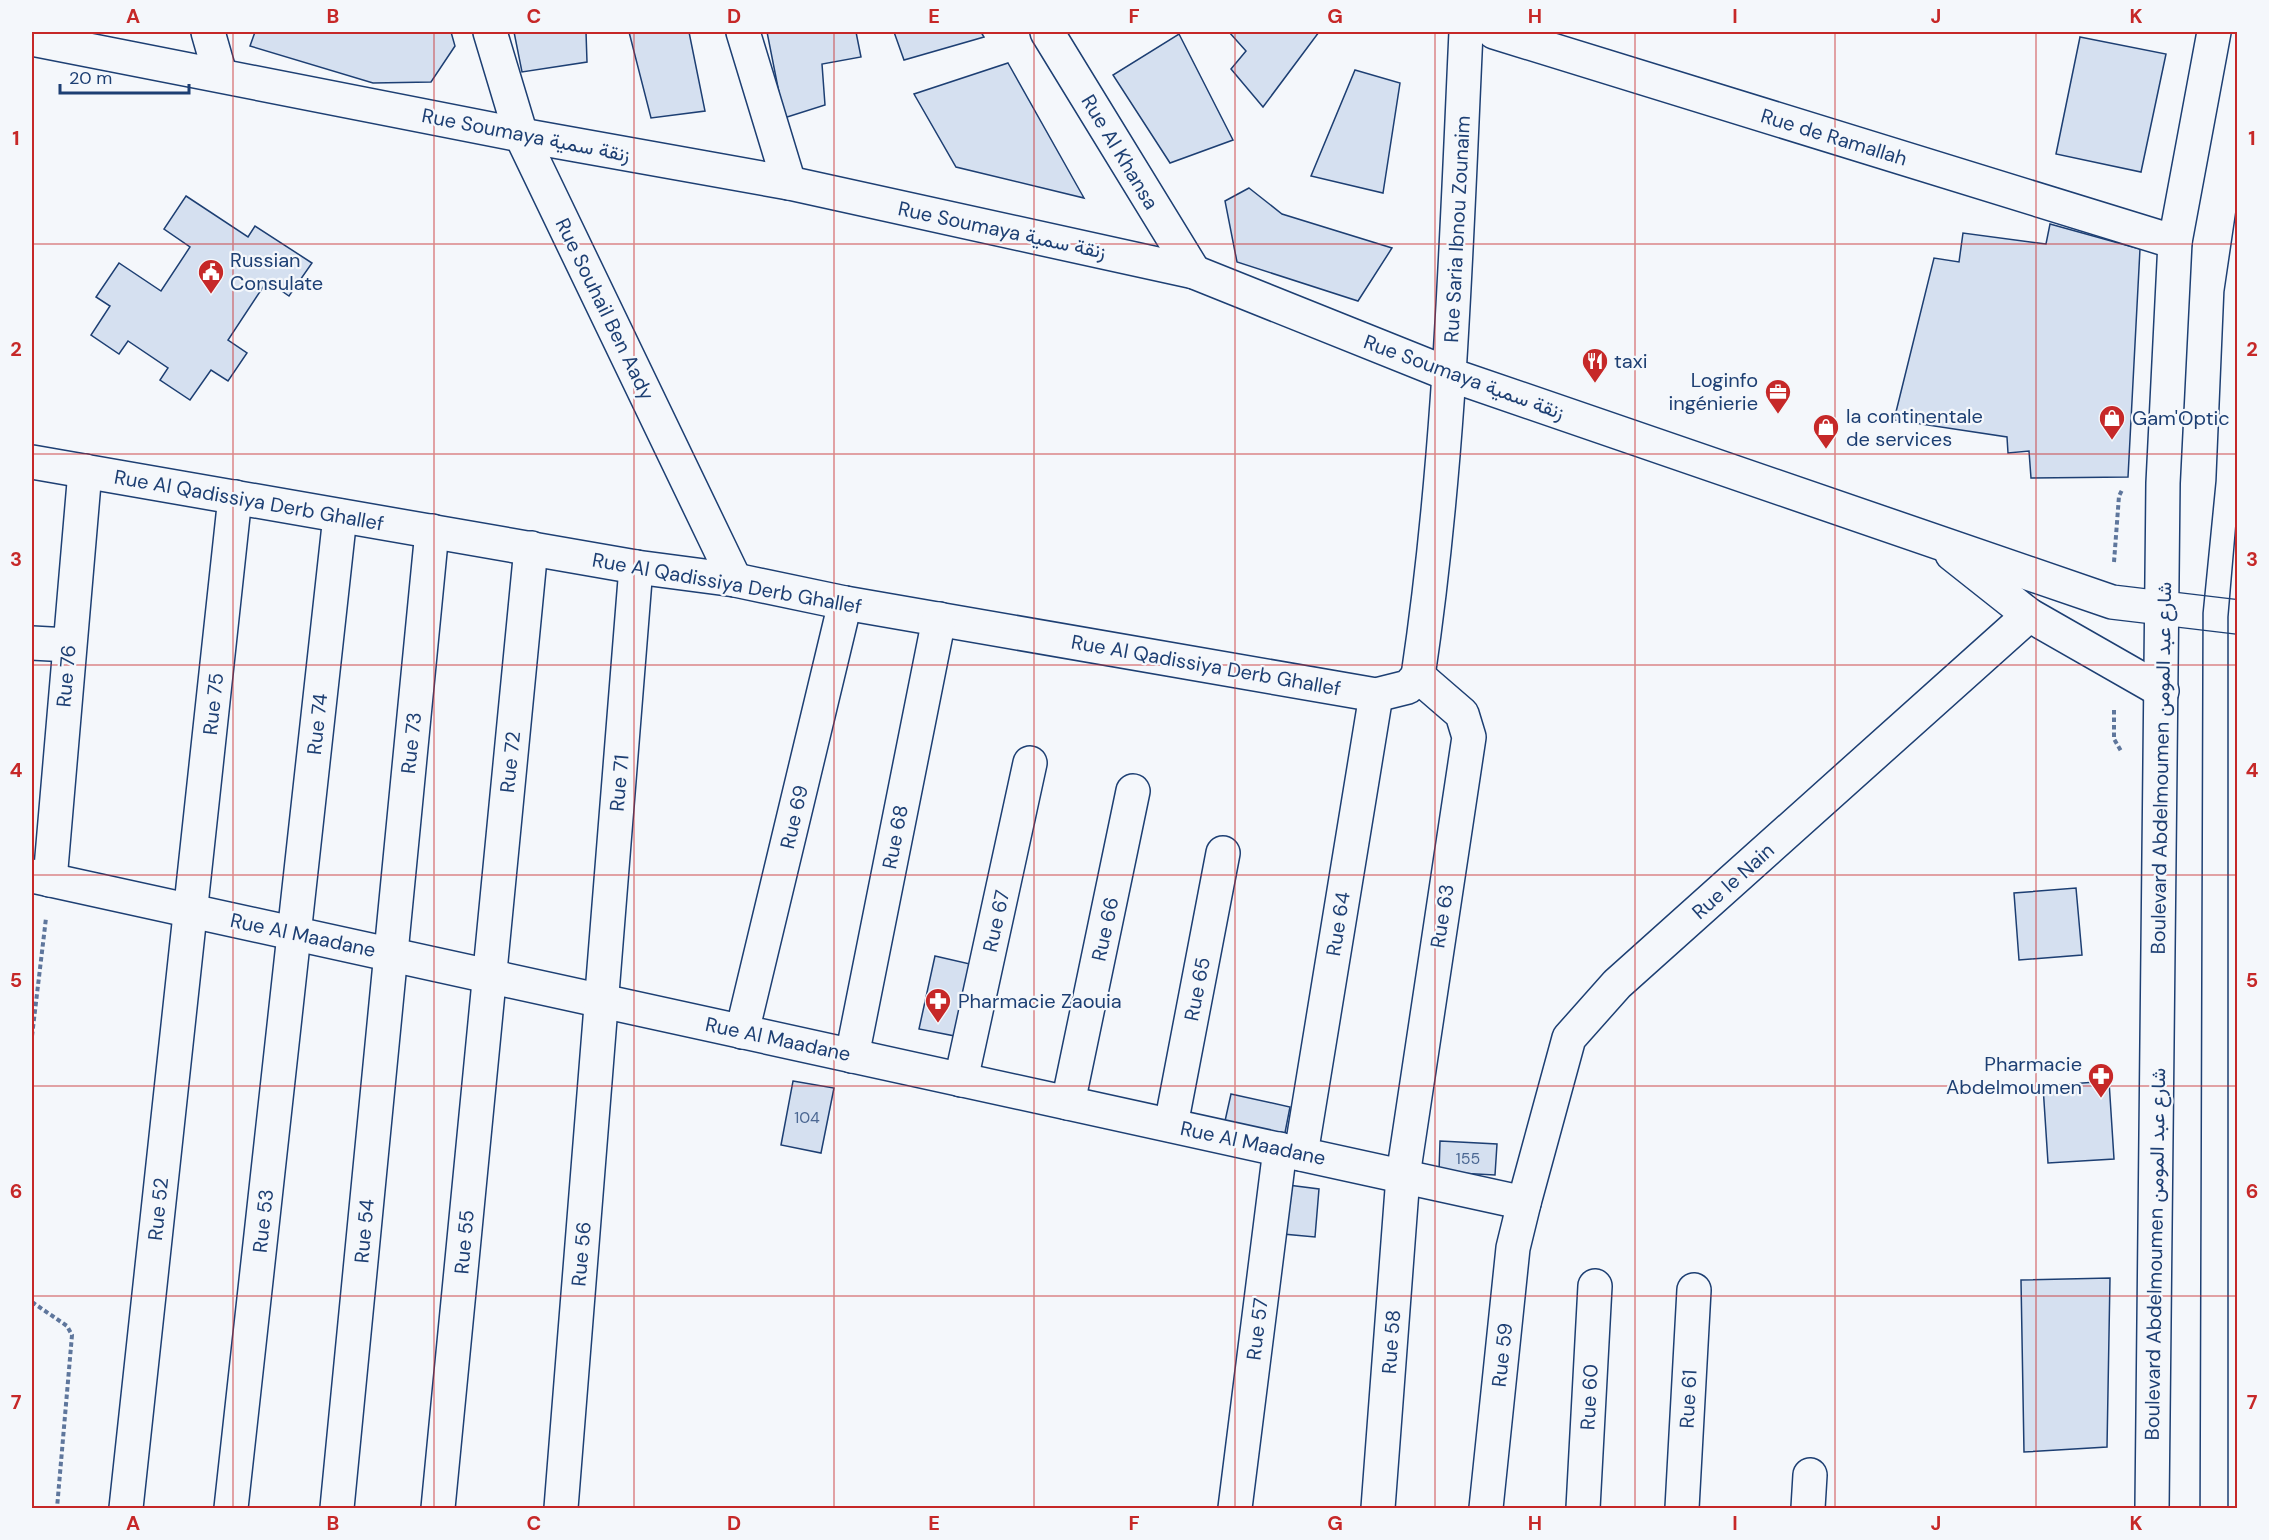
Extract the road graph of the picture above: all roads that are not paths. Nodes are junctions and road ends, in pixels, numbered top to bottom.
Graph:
1 (208, 32) edge
2 (490, 32) edge
3 (743, 32) edge
4 (1047, 32) edge
5 (1466, 32) edge
6 (1494, 32) edge
7 (2214, 32) edge
8 (32, 39) edge
9 (220, 74) junction
10 (521, 135) junction
11 (789, 183) junction
12 (2175, 242) junction
13 (1194, 272) junction
14 (1450, 375) junction
15 (32, 462) edge
16 (85, 471) junction
17 (235, 497) junction
18 (340, 516) junction
19 (432, 531) junction
20 (1939, 543) junction
21 (531, 548) junction
22 (636, 567) junction
23 (735, 580) junction
24 (845, 603) junction
25 (2163, 606) junction
26 (2029, 615) junction
27 (2238, 618) edge
28 (939, 619) junction
29 (32, 643) edge
30 (69, 645) junction
31 (1418, 676) junction
32 (2162, 691) junction
33 (1376, 694) junction
34 (1030, 763) dead end
35 (1133, 791) dead end
36 (1223, 854) dead end
37 (41, 878) edge
38 (191, 910) junction
39 (294, 933) junction
40 (391, 954) junction
41 (489, 976) junction
42 (602, 1000) junction
43 (742, 1032) junction
44 (852, 1056) junction
45 (961, 1080) junction
46 (1068, 1103) junction
47 (1171, 1125) junction
48 (1290, 1152) junction
49 (1403, 1176) junction
50 (1524, 1203) junction
51 (1595, 1286) dead end
52 (1694, 1290) dead end
53 (1810, 1475) dead end
54 (126, 1509) edge
55 (231, 1509) edge
56 (337, 1509) edge
57 (438, 1509) edge
58 (561, 1509) edge
59 (1235, 1509) edge
60 (1378, 1509) edge
61 (1486, 1509) edge
62 (1583, 1509) edge
63 (1682, 1509) edge
64 (1808, 1509) edge
65 (2152, 1509) edge

1 - 9 street
2 - 10 street, Rue Souhail Ben Aady
3 - 11 street
4 - 13 street, Rue Al Khansa
5 - 14 street, Rue Saria Ibnou Zounaim
6 - 12 street, Rue de Ramallah
7 - 12 street, Boulevard Abdelmoumen شارع عبد المومن
8 - 9 street, Rue Soumaya زنقة سمية
9 - 10 street, Rue Soumaya زنقة سمية
10 - 11 street, Rue Soumaya زنقة سمية
10 - 23 street, Rue Souhail Ben Aady
11 - 13 street, Rue Soumaya زنقة سمية
12 - 25 street, Boulevard Abdelmoumen شارع عبد المومن
13 - 14 street, Rue Soumaya زنقة سمية
14 - 20 street, Rue Soumaya زنقة سمية
14 - 31 street, Rue Saria Ibnou Zounaim
15 - 16 street, Rue Al Qadissiya Derb Ghallef
16 - 17 street, Rue Al Qadissiya Derb Ghallef
16 - 30 street, Rue 76
17 - 18 street, Rue Al Qadissiya Derb Ghallef
17 - 38 street, Rue 75
18 - 19 street, Rue Al Qadissiya Derb Ghallef
18 - 39 street, Rue 74
19 - 21 street, Rue Al Qadissiya Derb Ghallef
19 - 40 street, Rue 73
20 - 25 street, Rue Soumaya زنقة سمية
20 - 26 street, Rue Soumaya زنقة سمية
21 - 22 street, Rue Al Qadissiya Derb Ghallef
21 - 41 street, Rue 72
22 - 23 street, Rue Al Qadissiya Derb Ghallef
22 - 42 street, Rue 71
23 - 24 street, Rue Al Qadissiya Derb Ghallef
24 - 28 street, Rue Al Qadissiya Derb Ghallef
24 - 43 street, Rue 69
25 - 27 street, Rue Soumaya زنقة سمية
25 - 32 street, Boulevard Abdelmoumen شارع عبد المومن
26 - 32 street, Rue Soumaya زنقة سمية
26 - 50 street, Rue le Nain
28 - 33 street, Rue Al Qadissiya Derb Ghallef
28 - 44 street, Rue 68
29 - 30 street
30 - 37 street, Rue 76
31 - 33 street, Rue Al Qadissiya Derb Ghallef
31 - 49 street, Rue 63
32 - 65 street, Boulevard Abdelmoumen شارع عبد المومن
33 - 48 street, Rue 64
34 - 45 street, Rue 67
35 - 46 street, Rue 66
36 - 47 street, Rue 65
37 - 38 street, Rue Al Maadane
38 - 39 street, Rue Al Maadane
38 - 54 street, Rue 52
39 - 40 street, Rue Al Maadane
39 - 55 street, Rue 53
40 - 41 street, Rue Al Maadane
40 - 56 street, Rue 54
41 - 42 street, Rue Al Maadane
41 - 57 street, Rue 55
42 - 43 street, Rue Al Maadane
42 - 58 street, Rue 56
43 - 44 street, Rue Al Maadane
44 - 45 street, Rue Al Maadane
45 - 46 street, Rue Al Maadane
46 - 47 street, Rue Al Maadane
47 - 48 street, Rue Al Maadane
48 - 49 street, Rue Al Maadane
48 - 59 street, Rue 57
49 - 50 street, Rue Al Maadane
49 - 60 street, Rue 58
50 - 61 street, Rue 59
51 - 62 street, Rue 60
52 - 63 street, Rue 61
53 - 64 street

